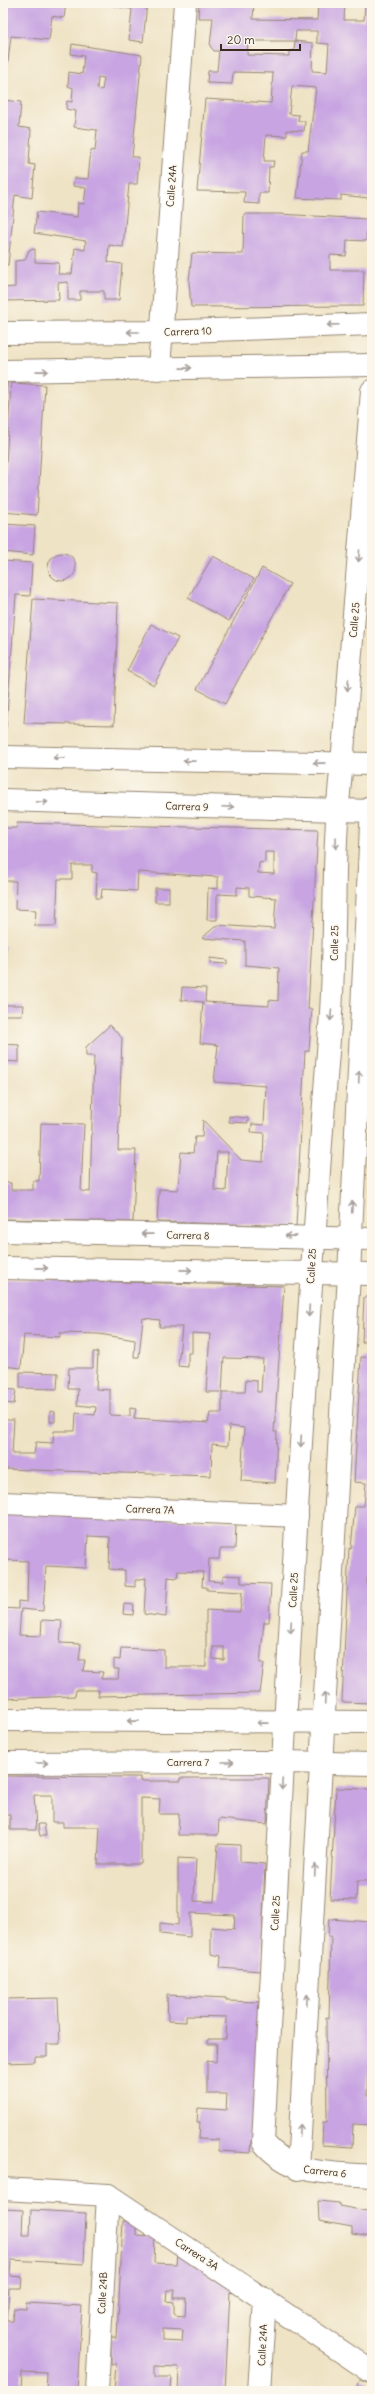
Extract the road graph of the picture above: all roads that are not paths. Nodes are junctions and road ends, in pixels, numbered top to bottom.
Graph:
1 (185, 3) edge
2 (372, 324) edge
3 (160, 332) junction
4 (3, 333) edge
5 (372, 365) edge
6 (159, 369) junction
7 (3, 371) edge
8 (372, 391) edge
9 (3, 757) edge
10 (342, 764) junction
11 (372, 764) edge
12 (3, 800) edge
13 (372, 806) edge
14 (336, 810) junction
15 (372, 811) edge
16 (333, 985) junction
17 (368, 986) edge
18 (3, 1232) edge
19 (313, 1237) junction
20 (351, 1239) junction
21 (372, 1239) edge
22 (3, 1268) edge
23 (311, 1272) junction
24 (349, 1274) junction
25 (372, 1274) edge
26 (3, 1503) edge
27 (297, 1516) junction
28 (3, 1720) edge
29 (323, 1722) junction
30 (372, 1722) edge
31 (286, 1723) junction
32 (284, 1762) junction
33 (3, 1763) edge
34 (321, 1764) junction
35 (372, 1764) edge
36 (263, 2142) joint
37 (298, 2169) junction
38 (372, 2176) edge
39 (3, 2189) edge
40 (108, 2195) junction
41 (265, 2299) junction
42 (372, 2372) edge
43 (97, 2391) edge
44 (260, 2391) edge

1 - 3 street, Calle 24A
2 -> 3 street, Carrera 10
3 -> 4 street, Carrera 10
3 - 6 street, Calle 24A
6 -> 5 street
7 -> 6 street
8 -> 10 street, Calle 25
10 -> 9 street
10 - 11 street
10 - 14 street, Calle 25
12 -> 14 street, Carrera 9
13 - 15 street
14 - 15 street, Carrera 9
14 -> 16 street, Calle 25
15 - 17 street
16 - 17 street
16 -> 19 street, Calle 25
20 -> 17 street
19 -> 18 street, Carrera 8
19 - 20 street, Carrera 8
19 - 23 street, Calle 25
20 - 21 street, Carrera 8
20 - 24 street
22 -> 23 street
23 - 24 street
23 -> 27 street, Calle 25
24 - 25 street
29 -> 24 street
26 - 27 street, Carrera 7A
27 -> 31 street, Calle 25
31 -> 28 street
29 - 30 street
29 - 31 street
29 - 34 street
31 - 32 street, Calle 25
33 -> 32 street, Carrera 7
32 - 34 street, Carrera 7
32 -> 36 street, Calle 25
34 - 35 street, Carrera 7
37 -> 34 street
36 - 37 street, Carrera 6
37 - 38 street, Carrera 6
39 - 40 street
40 - 41 street, Carrera 3A
40 - 43 street, Calle 24B
41 - 42 street, Carrera 3A
41 - 44 street, Calle 24A

